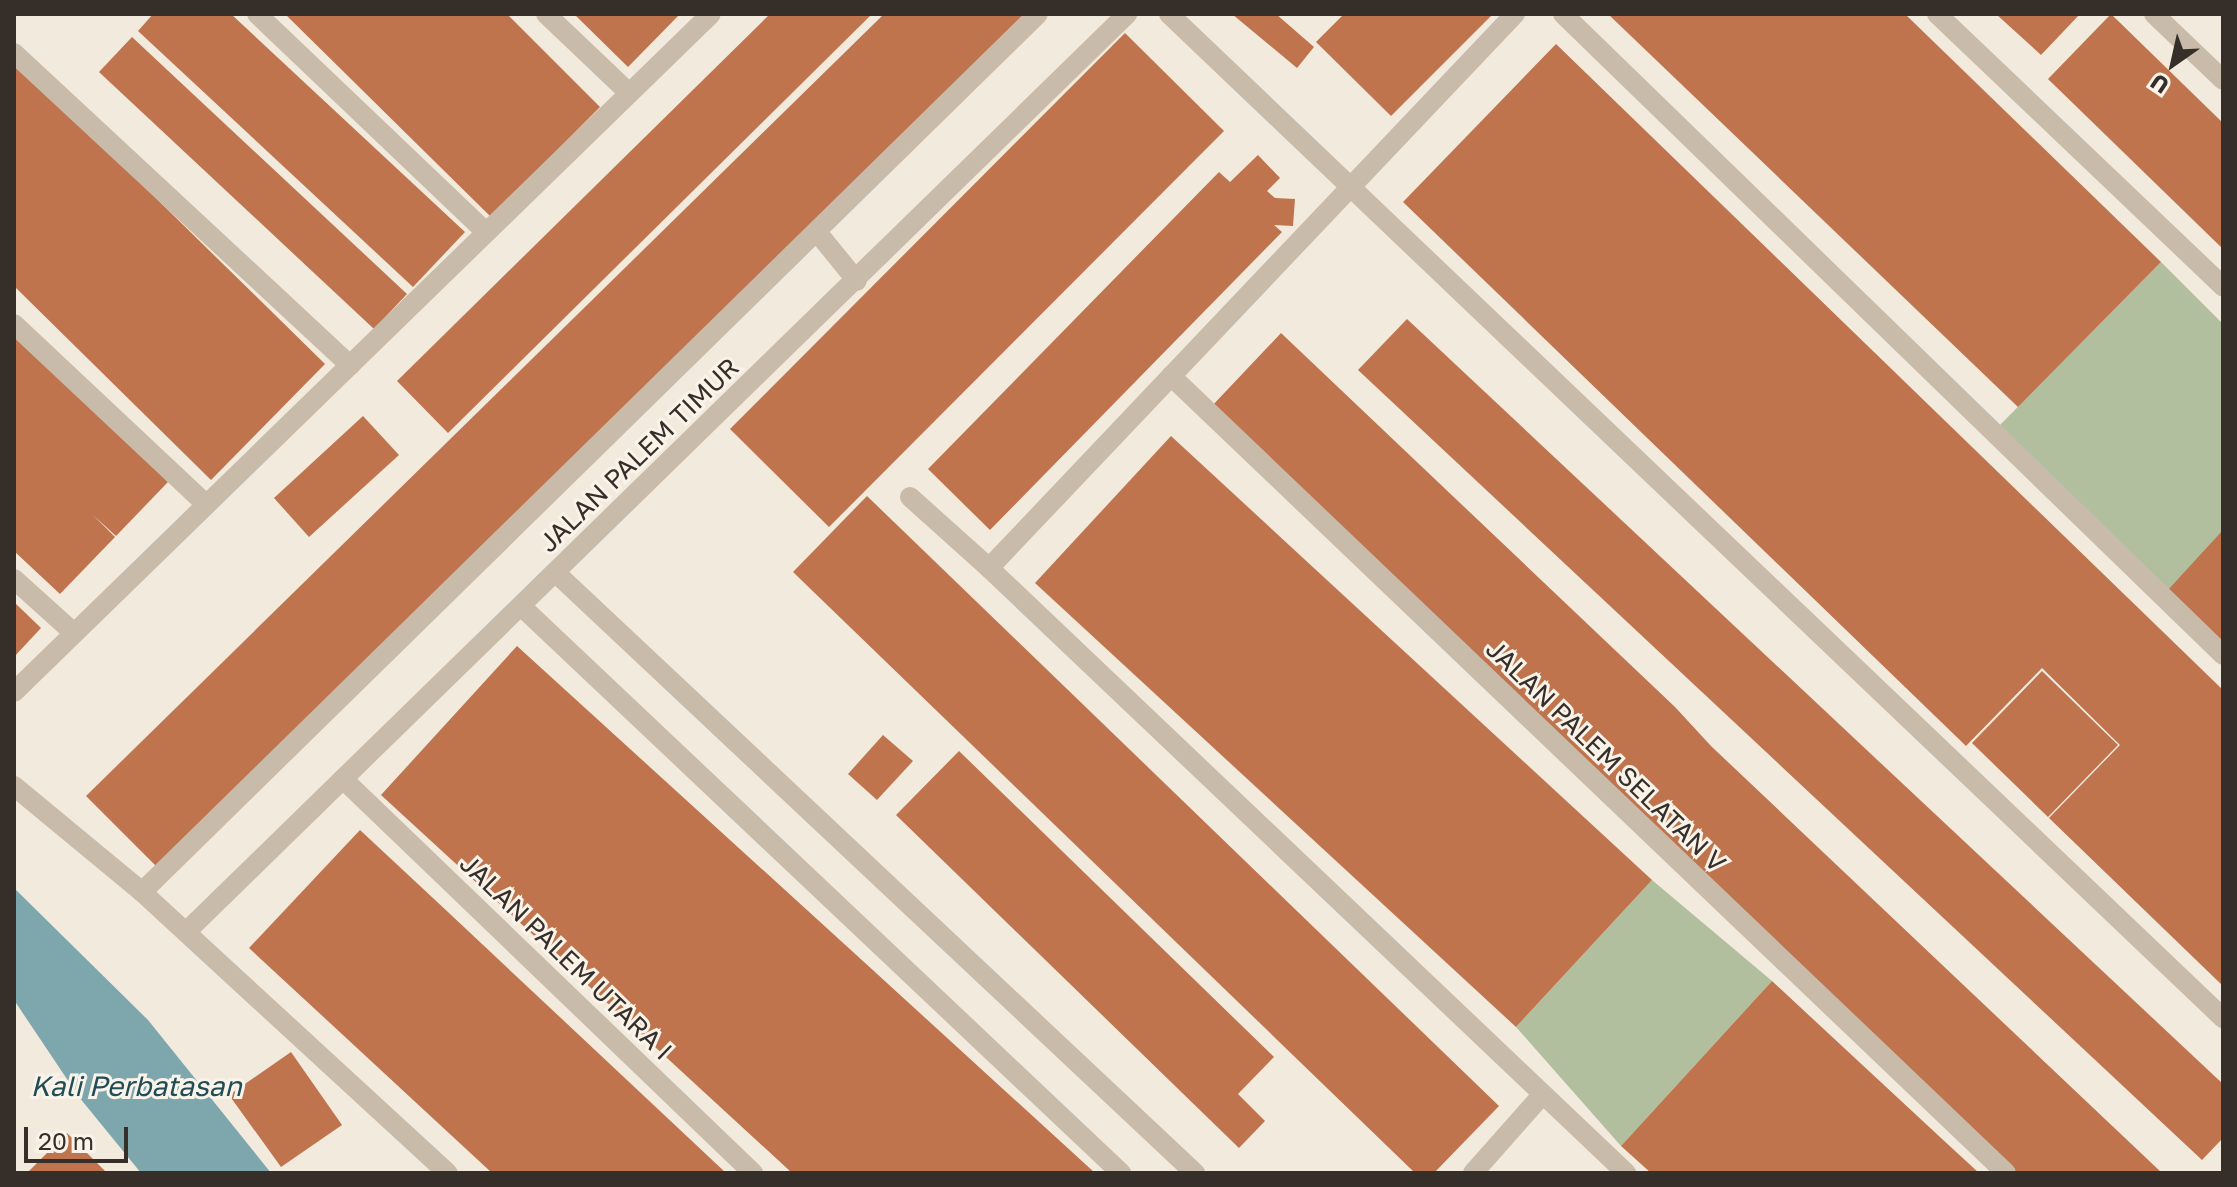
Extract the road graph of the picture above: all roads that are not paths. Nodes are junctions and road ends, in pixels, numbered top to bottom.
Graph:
1 (257, 14) edge
2 (546, 14) edge
3 (711, 14) edge
4 (1038, 14) edge
5 (1127, 14) edge
6 (1169, 14) edge
7 (1515, 14) edge
8 (1563, 14) edge
9 (1937, 14) edge
10 (2154, 14) edge
11 (14, 53) edge
12 (2223, 80) edge
13 (629, 93) junction
14 (1349, 188) junction
15 (486, 232) junction
16 (817, 232) junction
17 (857, 281) junction
18 (2223, 286) edge
19 (14, 324) edge
20 (350, 365) junction
21 (1171, 376) junction
22 (910, 497) dead end
23 (206, 504) junction
24 (989, 568) junction
25 (556, 573) junction
26 (14, 579) edge
27 (521, 606) junction
28 (74, 633) junction
29 (2223, 655) edge
30 (14, 692) edge
31 (343, 779) junction
32 (14, 786) edge
33 (142, 892) junction
34 (186, 932) junction
35 (2223, 1018) edge
36 (1542, 1095) junction
37 (448, 1173) edge
38 (753, 1173) edge
39 (1121, 1173) edge
40 (1195, 1173) edge
41 (1473, 1173) edge
42 (1626, 1173) edge
43 (2006, 1173) edge

1 - 15 street
2 - 13 street
3 - 13 street
4 - 16 street, JALAN PALEM TIMUR
5 - 17 street, JALAN PALEM TIMUR
6 - 14 street
7 - 14 street
8 - 29 street
9 - 18 street
10 - 12 street
11 - 20 street
13 - 15 street
14 - 21 street
14 - 35 street
15 - 20 street
16 - 17 street
16 - 33 street, JALAN PALEM TIMUR
17 - 25 street, JALAN PALEM TIMUR
19 - 23 street
20 - 23 street
21 - 24 street
21 - 43 street, JALAN PALEM SELATAN V
22 - 24 street
23 - 28 street
24 - 36 street
25 - 27 street, JALAN PALEM TIMUR
25 - 40 street
26 - 28 street
27 - 31 street, JALAN PALEM TIMUR
27 - 39 street
28 - 30 street
31 - 34 street, JALAN PALEM TIMUR
31 - 38 street, JALAN PALEM UTARA I
32 - 33 street
33 - 34 street
34 - 37 street
36 - 41 street
36 - 42 street

